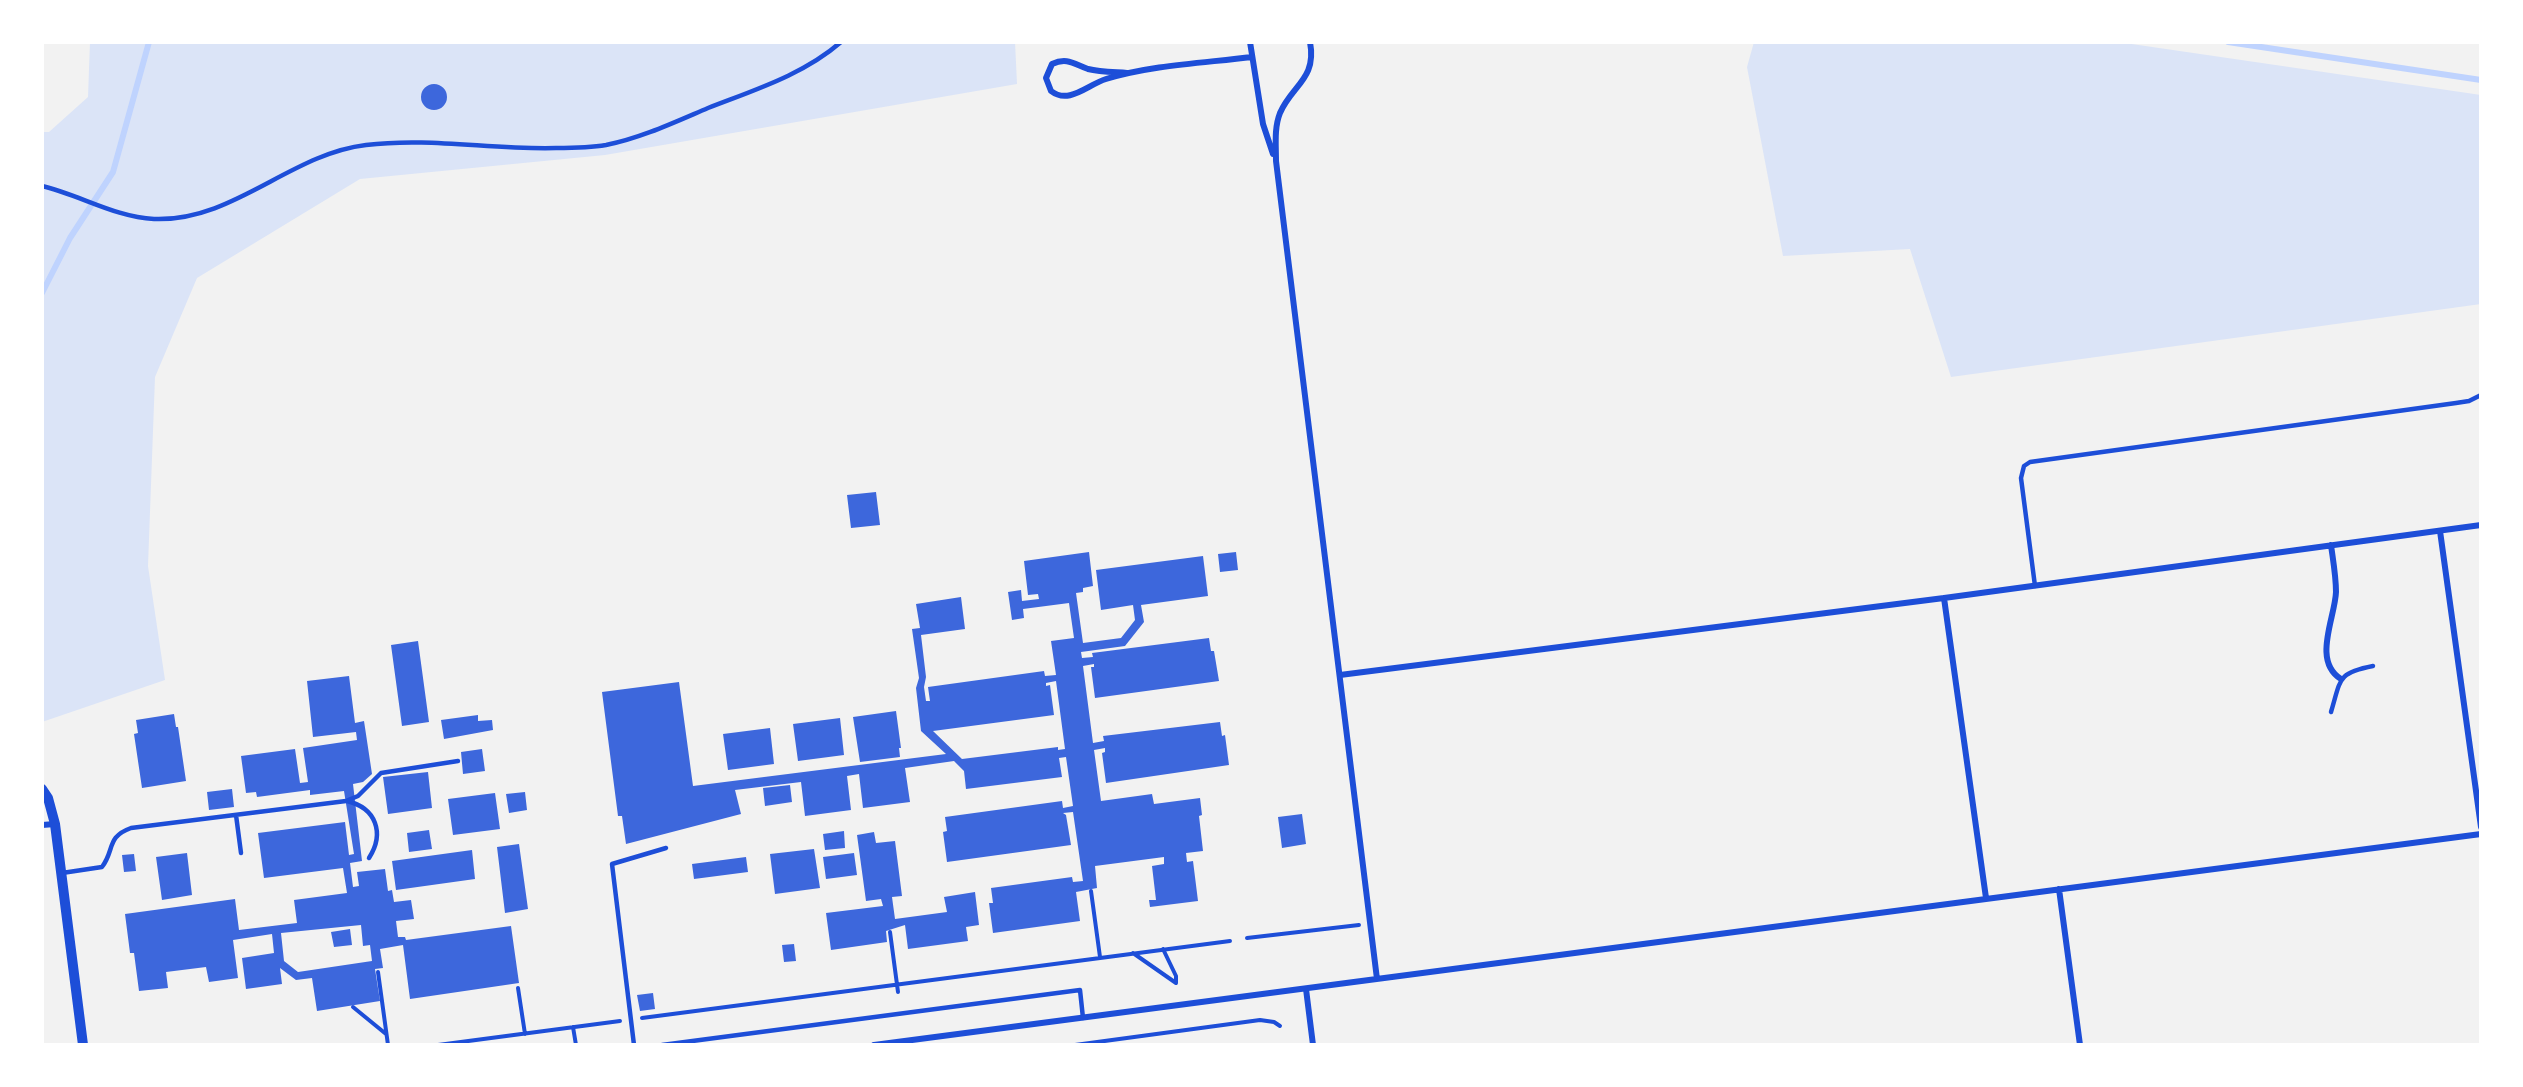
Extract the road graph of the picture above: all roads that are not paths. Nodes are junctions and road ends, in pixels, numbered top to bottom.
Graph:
1 (841, 42) edge
2 (1251, 42) edge
3 (1310, 42) edge
4 (1252, 57) junction
5 (1127, 73) junction
6 (1275, 160) junction
7 (42, 186) edge
8 (2481, 395) edge
9 (2481, 525) edge
10 (2440, 531) junction
11 (2331, 545) junction
12 (2035, 586) junction
13 (1944, 598) junction
14 (2373, 666) dead end
15 (1340, 675) junction
16 (2341, 679) junction
17 (2331, 712) dead end
18 (458, 761) dead end
19 (42, 789) edge
20 (346, 801) junction
21 (236, 815) junction
22 (55, 824) junction
23 (42, 825) edge
24 (2481, 827) edge
25 (2481, 834) edge
26 (666, 848) dead end
27 (241, 852) dead end
28 (369, 858) dead end
29 (61, 874) junction
30 (2059, 889) junction
31 (1986, 898) junction
32 (1377, 979) junction
33 (1306, 989) junction
34 (1083, 1018) junction
35 (83, 1045) edge
36 (634, 1045) edge
37 (662, 1045) edge
38 (874, 1045) edge
39 (1313, 1045) edge
40 (2080, 1045) edge

1 - 7 lane
2 - 4 street
3 - 6 street
4 - 5 street
4 - 6 street
5 - 5 street
6 - 15 street
8 - 12 lane
9 - 10 street
10 - 11 street
10 - 24 street
11 - 12 street
11 - 16 street
12 - 13 street
13 - 15 street
13 - 31 street
14 - 16 lane
15 - 32 street
16 - 17 lane
18 - 20 lane
19 - 22 street
20 - 21 lane
20 - 28 lane
21 - 27 lane
21 - 29 lane
22 - 23 street
22 - 29 street
25 - 30 street
26 - 36 lane
29 - 35 street
30 - 31 street
30 - 40 street
31 - 32 street
32 - 33 street
33 - 34 street
33 - 39 street
34 - 37 lane
34 - 38 street

